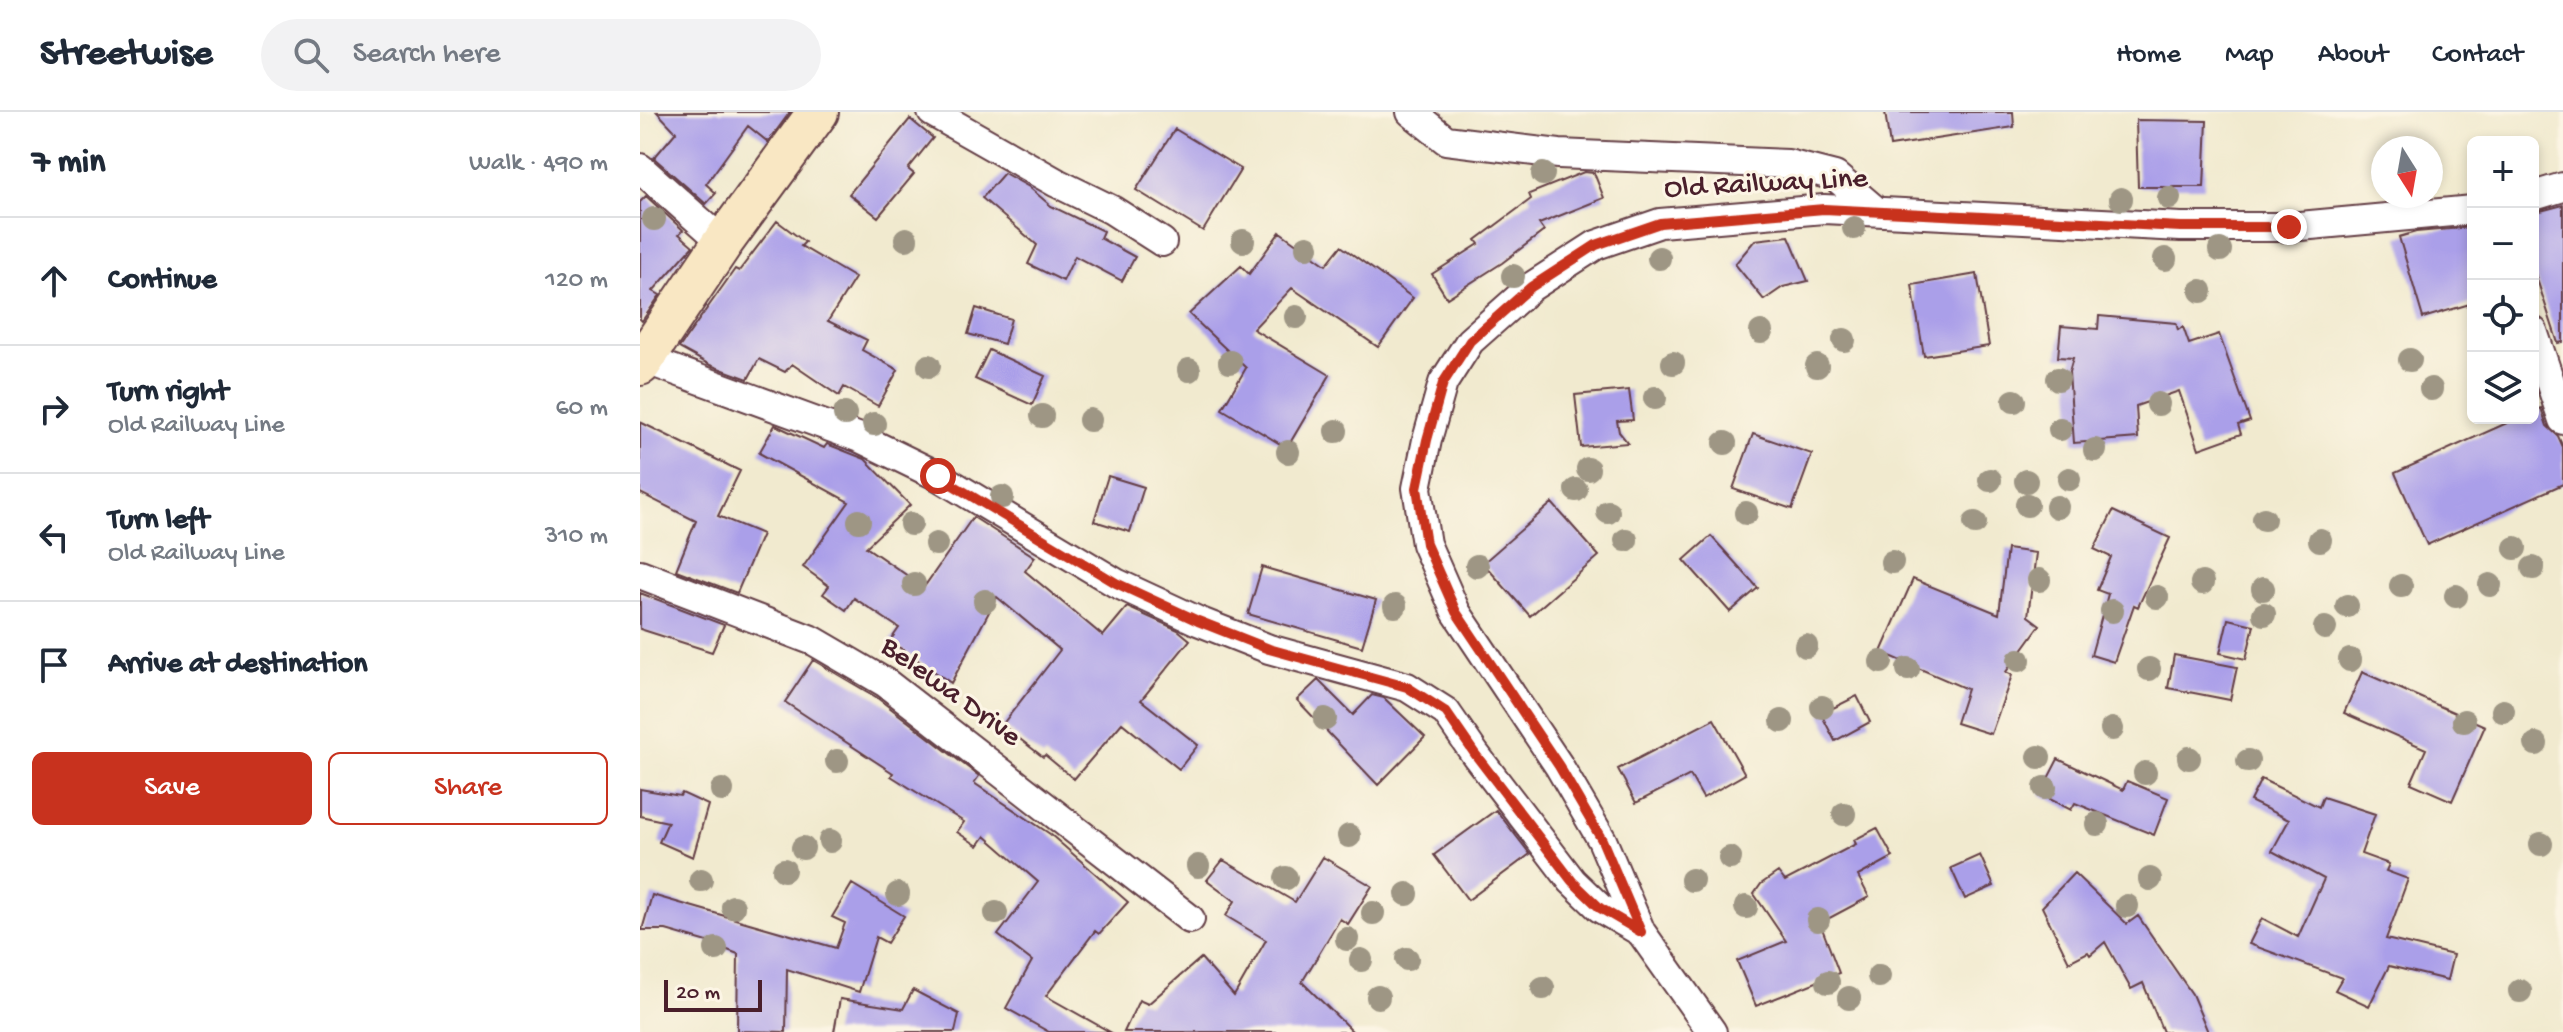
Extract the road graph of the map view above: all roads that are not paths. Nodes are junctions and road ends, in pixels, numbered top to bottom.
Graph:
1 (818, 112) edge
2 (932, 112) edge
3 (1411, 112) edge
4 (640, 168) edge
5 (2563, 187) edge
6 (2539, 194) edge
7 (1876, 211) junction
8 (2467, 211) edge
9 (723, 242) junction
10 (1162, 242) dead end
11 (2539, 349) edge
12 (642, 362) edge
13 (2563, 420) edge
14 (640, 574) edge
15 (1190, 919) dead end
16 (1641, 932) junction
17 (1712, 1032) edge

1 - 9 street
2 - 10 street
3 - 7 street
4 - 9 street
5 - 6 street
7 - 8 street, Old Railway Line
7 - 16 street, Old Railway Line
9 - 12 street
11 - 13 street
12 - 16 street, Old Railway Line
14 - 15 street, Belewa Drive
16 - 17 street, Old Railway Line

